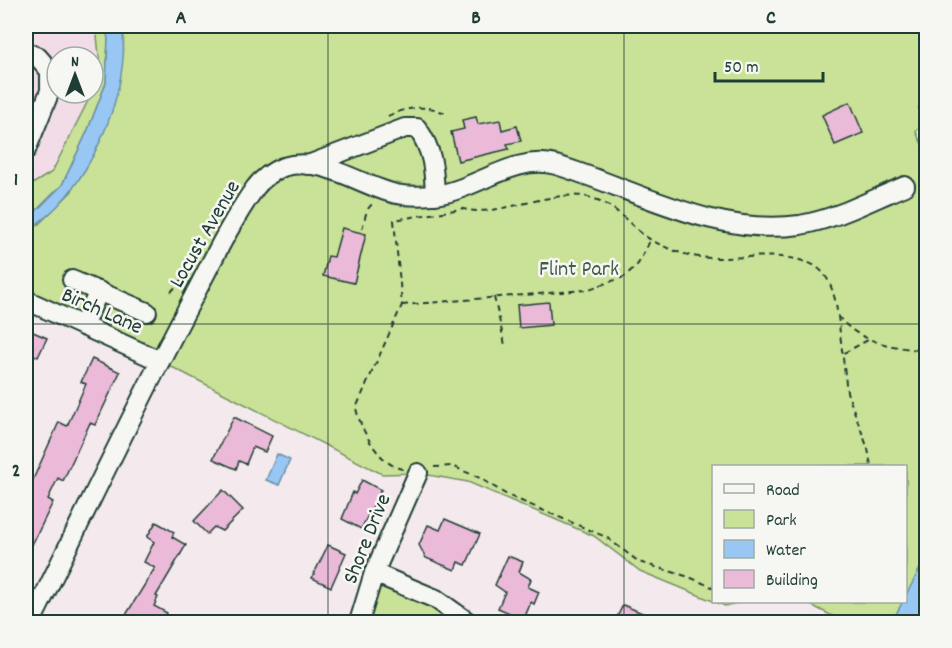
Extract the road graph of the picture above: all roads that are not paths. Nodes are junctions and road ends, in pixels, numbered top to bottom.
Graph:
1 (26, 52) edge
2 (26, 150) edge
3 (308, 165) junction
4 (905, 186) dead end
5 (435, 195) junction
6 (72, 280) dead end
7 (99, 291) junction
8 (26, 300) edge
9 (147, 312) dead end
10 (82, 326) junction
11 (160, 361) junction
12 (418, 473) road end
13 (374, 573) junction
14 (31, 622) edge
15 (358, 622) edge
16 (468, 622) edge

1 - 2 street
3 - 5 street, Locust Avenue
3 - 5 street
3 - 11 street, Locust Avenue
4 - 5 street, Locust Avenue
6 - 7 street
7 - 9 street
7 - 10 street
8 - 10 street, Birch Lane
10 - 11 street, Birch Lane
11 - 14 street, Locust Avenue
12 - 13 street, Shore Drive
13 - 15 street, Shore Drive
13 - 16 street

